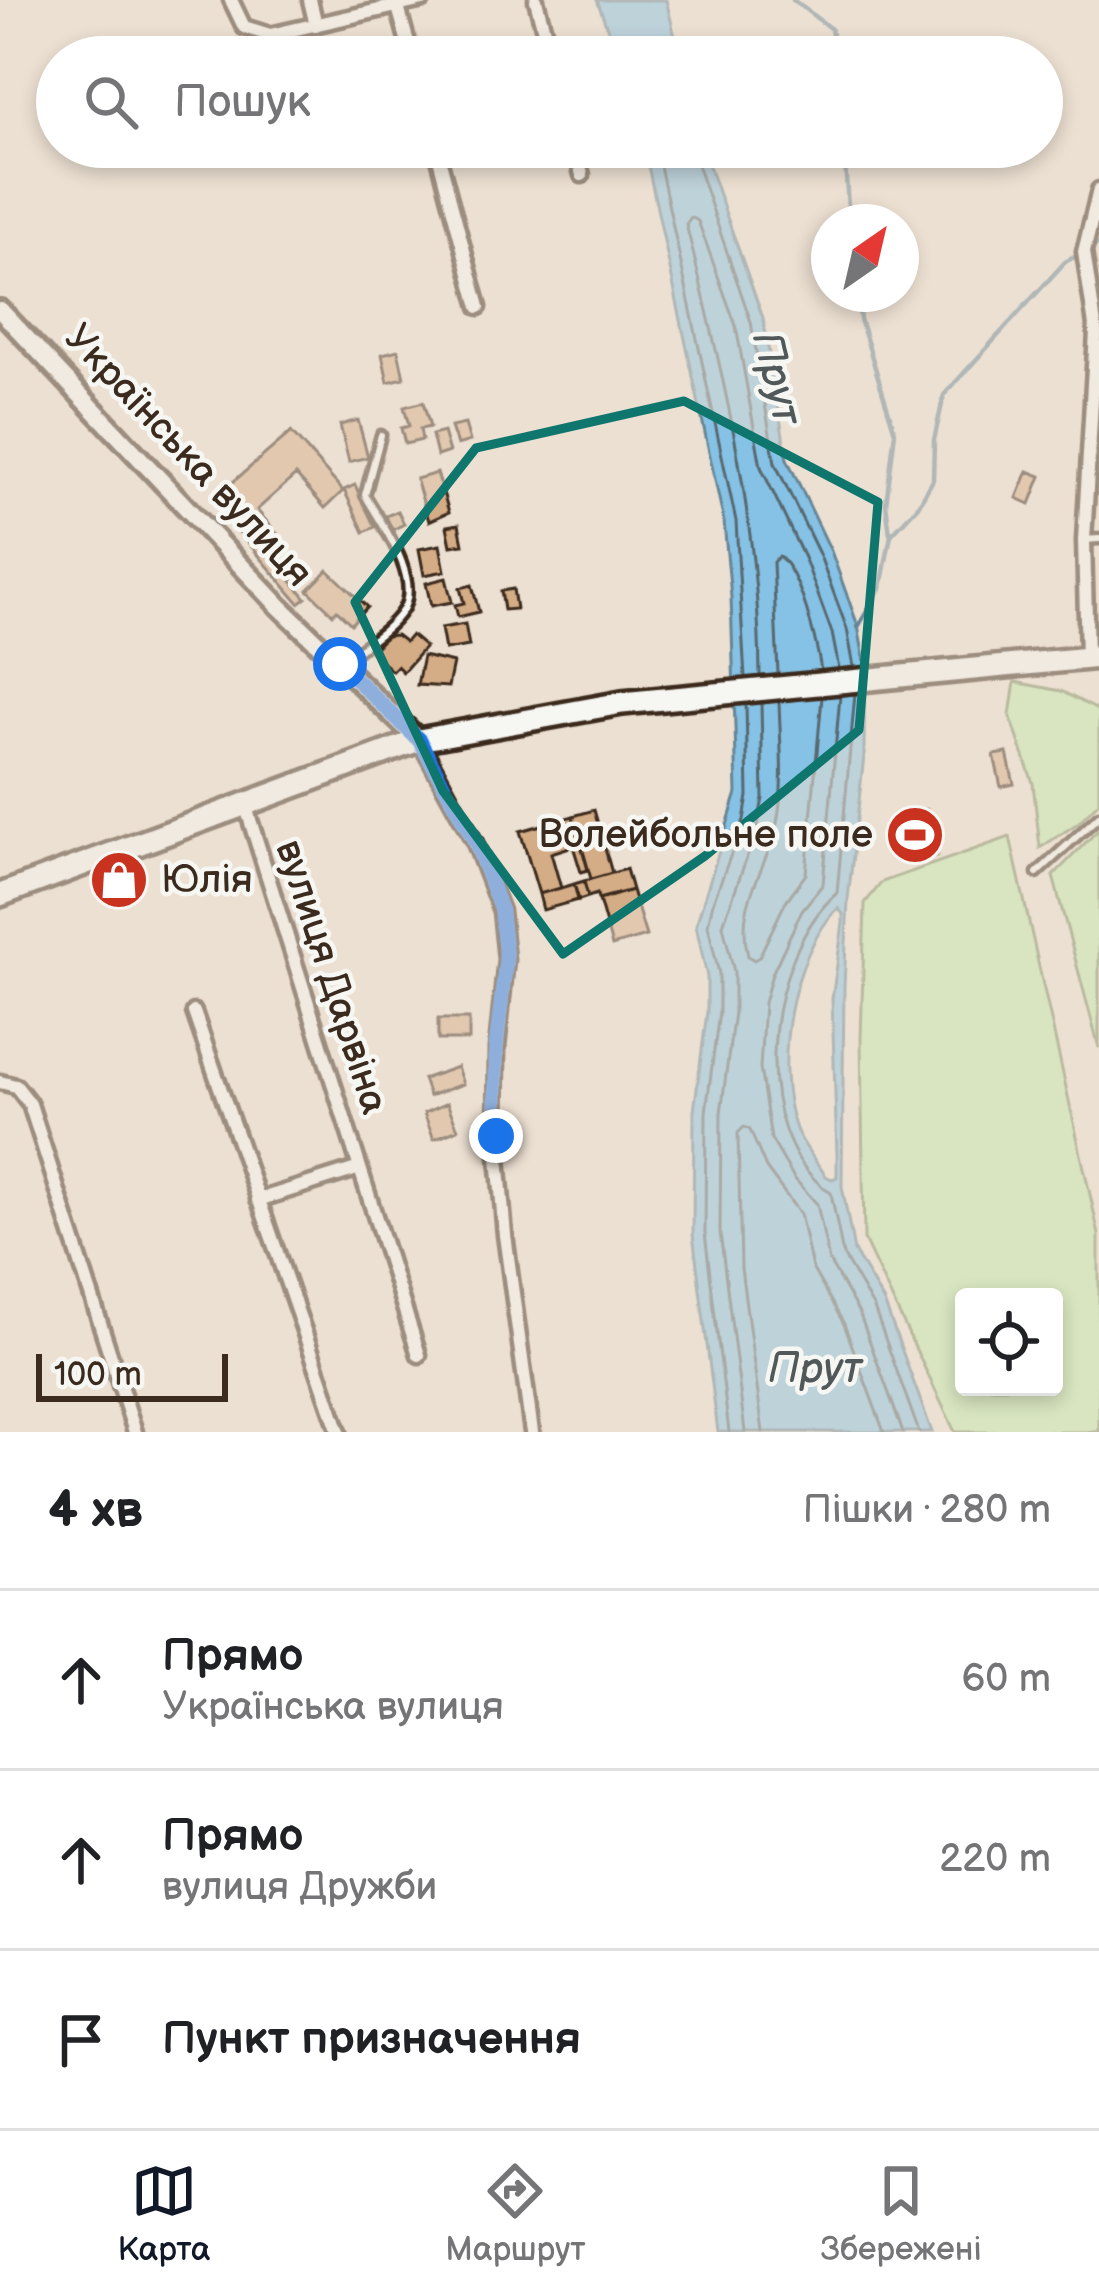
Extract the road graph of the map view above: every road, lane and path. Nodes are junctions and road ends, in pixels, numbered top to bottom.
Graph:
1 (231, 0) edge
2 (310, 0) edge
3 (423, 0) edge
4 (536, 0) edge
5 (397, 3) edge
6 (316, 25) junction
7 (406, 36) edge
8 (545, 36) edge
9 (442, 168) edge
10 (580, 168) edge
11 (582, 175) dead end
12 (1099, 190) edge
13 (479, 308) dead end
14 (0, 310) edge
15 (381, 435) dead end
16 (1092, 539) edge
17 (1093, 657) edge
18 (340, 664) junction
19 (419, 740) junction
20 (244, 804) junction
21 (1099, 816) edge
22 (1037, 874) dead end
23 (0, 895) edge
24 (194, 1012) dead end
25 (0, 1082) edge
26 (360, 1168) junction
27 (258, 1200) junction
28 (418, 1354) dead end
29 (135, 1432) edge
30 (339, 1432) edge
31 (532, 1432) edge

1 - 6 street
2 - 6 street
3 - 5 street
4 - 8 street
5 - 6 street
5 - 7 street
9 - 13 street
10 - 11 street
12 - 16 street
14 - 18 street, Українська вулиця
15 - 18 lane
16 - 17 street
17 - 19 main road
18 - 19 street, Українська вулиця
19 - 20 main road
19 - 31 street
20 - 23 main road
20 - 26 street, вулиця Дарвіна
21 - 22 lane
24 - 27 street
25 - 29 street
26 - 27 street, вулиця Дарвіна
26 - 28 street, вулиця Дарвіна
27 - 30 street

